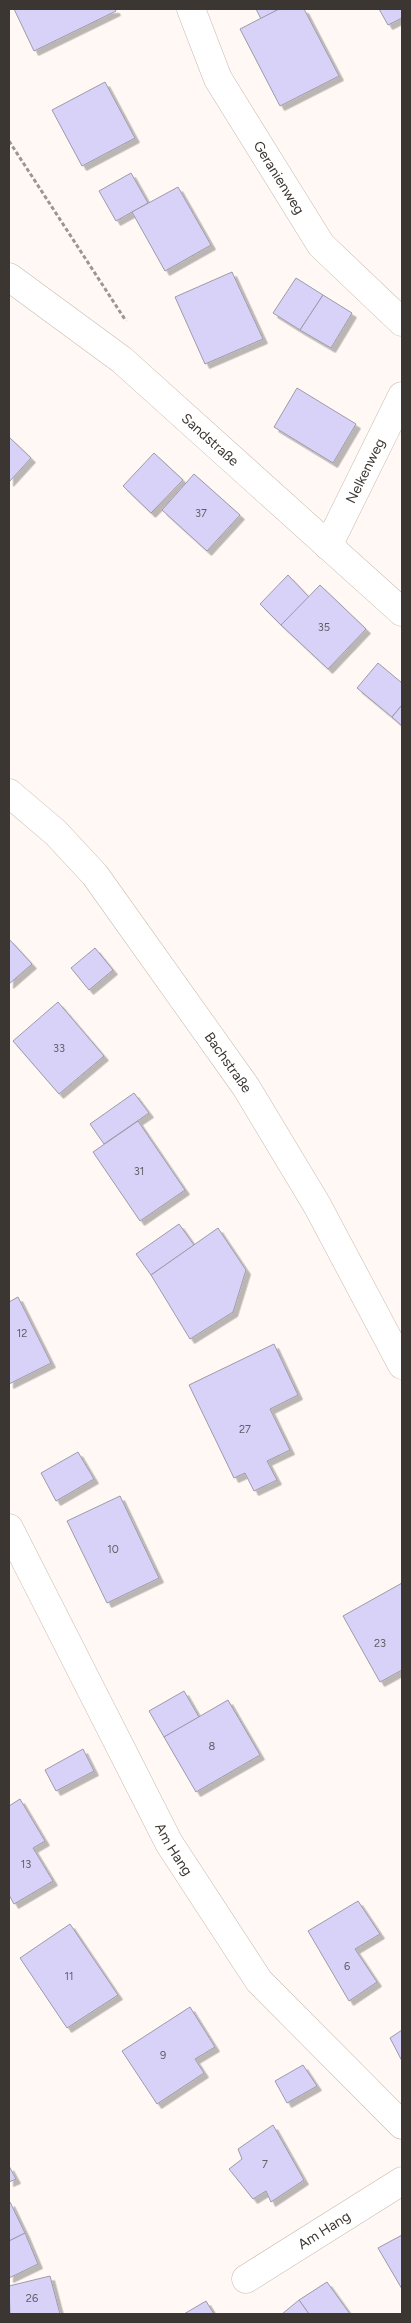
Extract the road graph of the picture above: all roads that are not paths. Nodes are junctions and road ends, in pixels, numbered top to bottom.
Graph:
1 (190, 9) edge
2 (9, 278) edge
3 (402, 322) edge
4 (402, 396) edge
5 (328, 546) junction
6 (402, 612) edge
7 (9, 793) edge
8 (402, 1365) edge
9 (9, 1528) edge
10 (402, 2125) edge
11 (402, 2181) edge
12 (246, 2279) dead end

1 - 3 street, Geranienweg
2 - 5 street, Sandstraße
4 - 5 street, Nelkenweg
5 - 6 street, Sandstraße
7 - 8 street, Bachstraße
9 - 10 street, Am Hang
11 - 12 street, Am Hang

